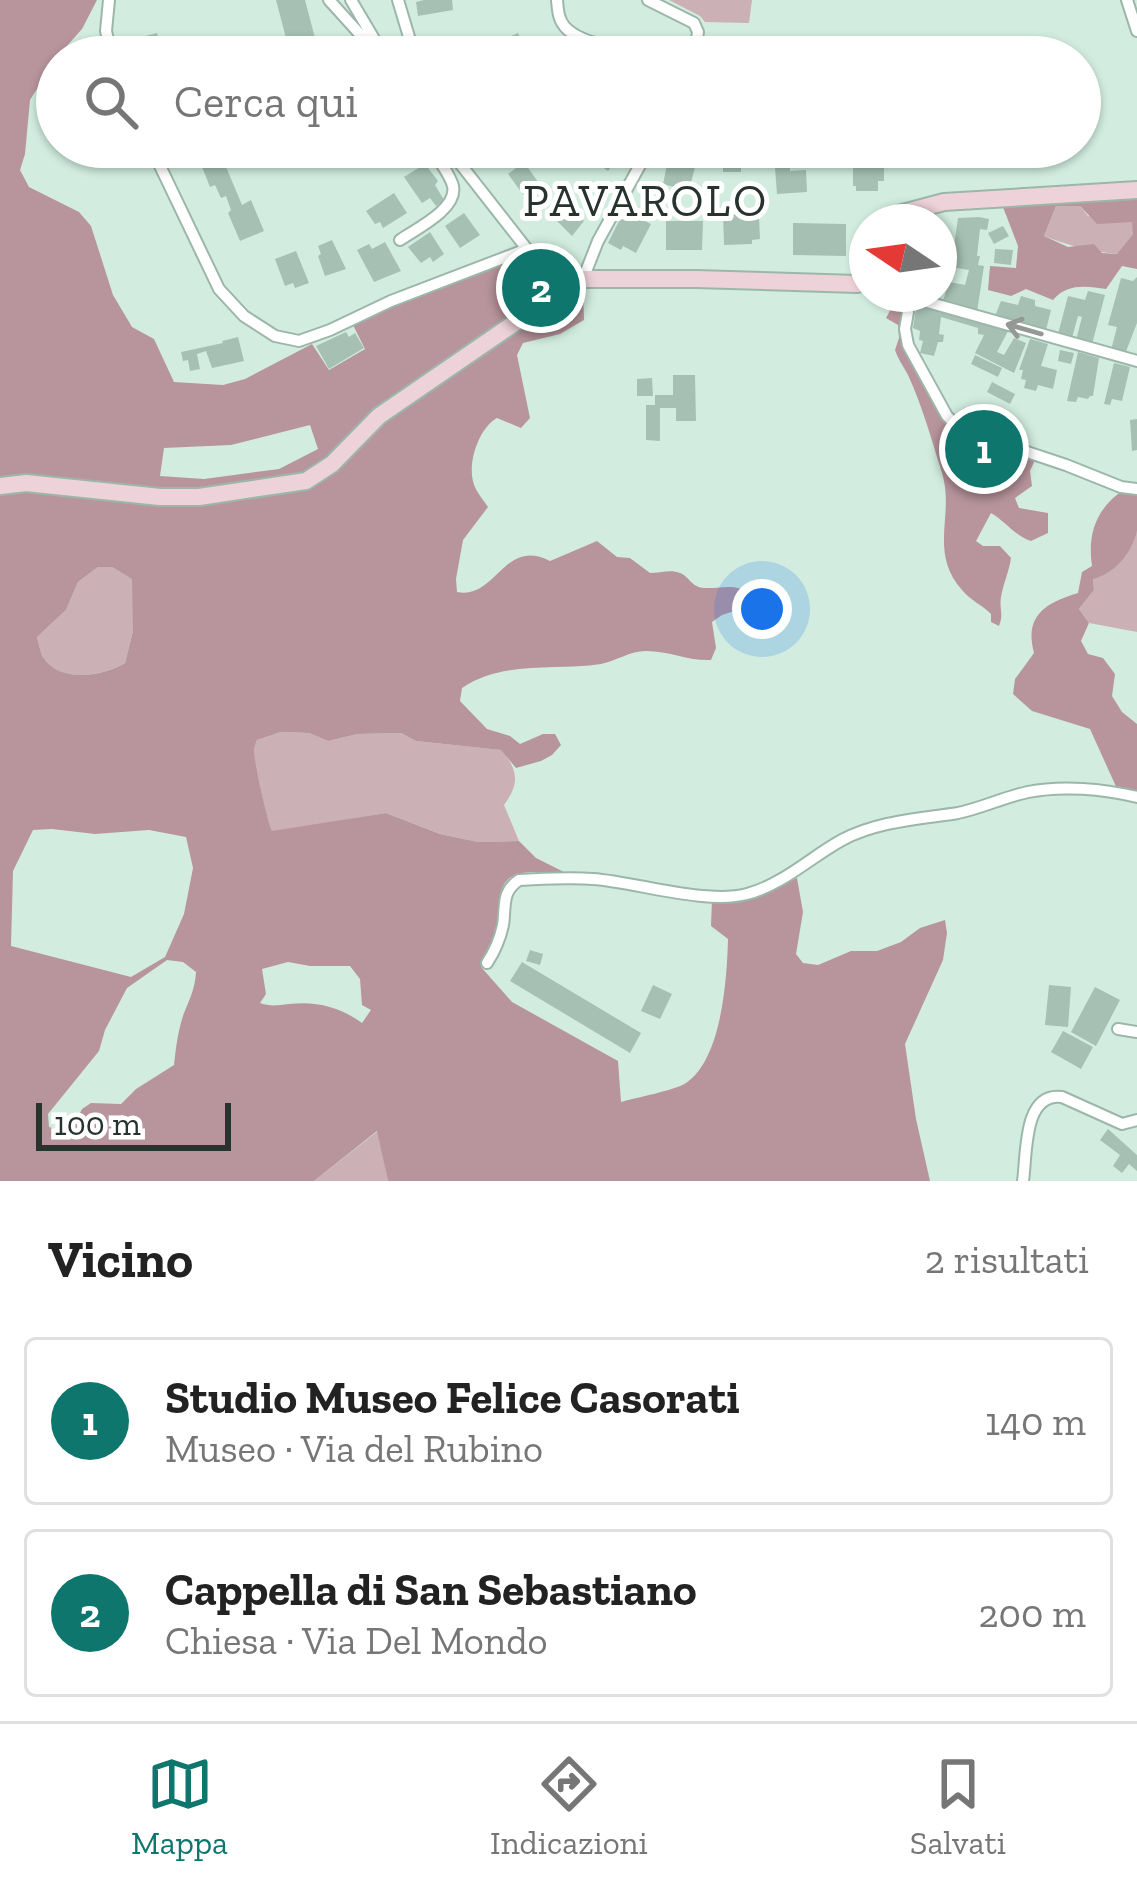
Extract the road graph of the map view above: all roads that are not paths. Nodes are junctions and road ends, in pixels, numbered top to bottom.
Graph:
1 (109, 0) edge
2 (329, 0) edge
3 (351, 0) edge
4 (398, 0) edge
5 (557, 0) edge
6 (648, 0) edge
7 (1127, 0) edge
8 (1137, 31) edge
9 (107, 36) edge
10 (362, 36) edge
11 (372, 36) edge
12 (409, 36) edge
13 (578, 36) edge
14 (697, 36) edge
15 (161, 168) edge
16 (443, 168) edge
17 (460, 168) edge
18 (638, 168) edge
19 (1137, 190) edge
20 (936, 204) edge
21 (400, 240) dead end
22 (526, 249) junction
23 (570, 280) junction
24 (849, 284) edge
25 (957, 310) edge
26 (908, 312) edge
27 (1137, 361) edge
28 (0, 486) edge
29 (1137, 489) edge
30 (1137, 797) edge
31 (487, 963) dead end
32 (1118, 1029) dead end
33 (1137, 1032) edge
34 (1137, 1120) edge
35 (1023, 1181) edge

1 - 9 street
2 - 10 street
3 - 11 street
4 - 12 street
5 - 13 street
6 - 14 street
7 - 8 street
15 - 22 street
16 - 21 street
17 - 22 street
18 - 23 street
19 - 20 street
22 - 23 street
23 - 24 street
23 - 28 street
27 -> 25 street
26 - 29 street
30 - 31 street
32 - 33 street
34 - 35 street

